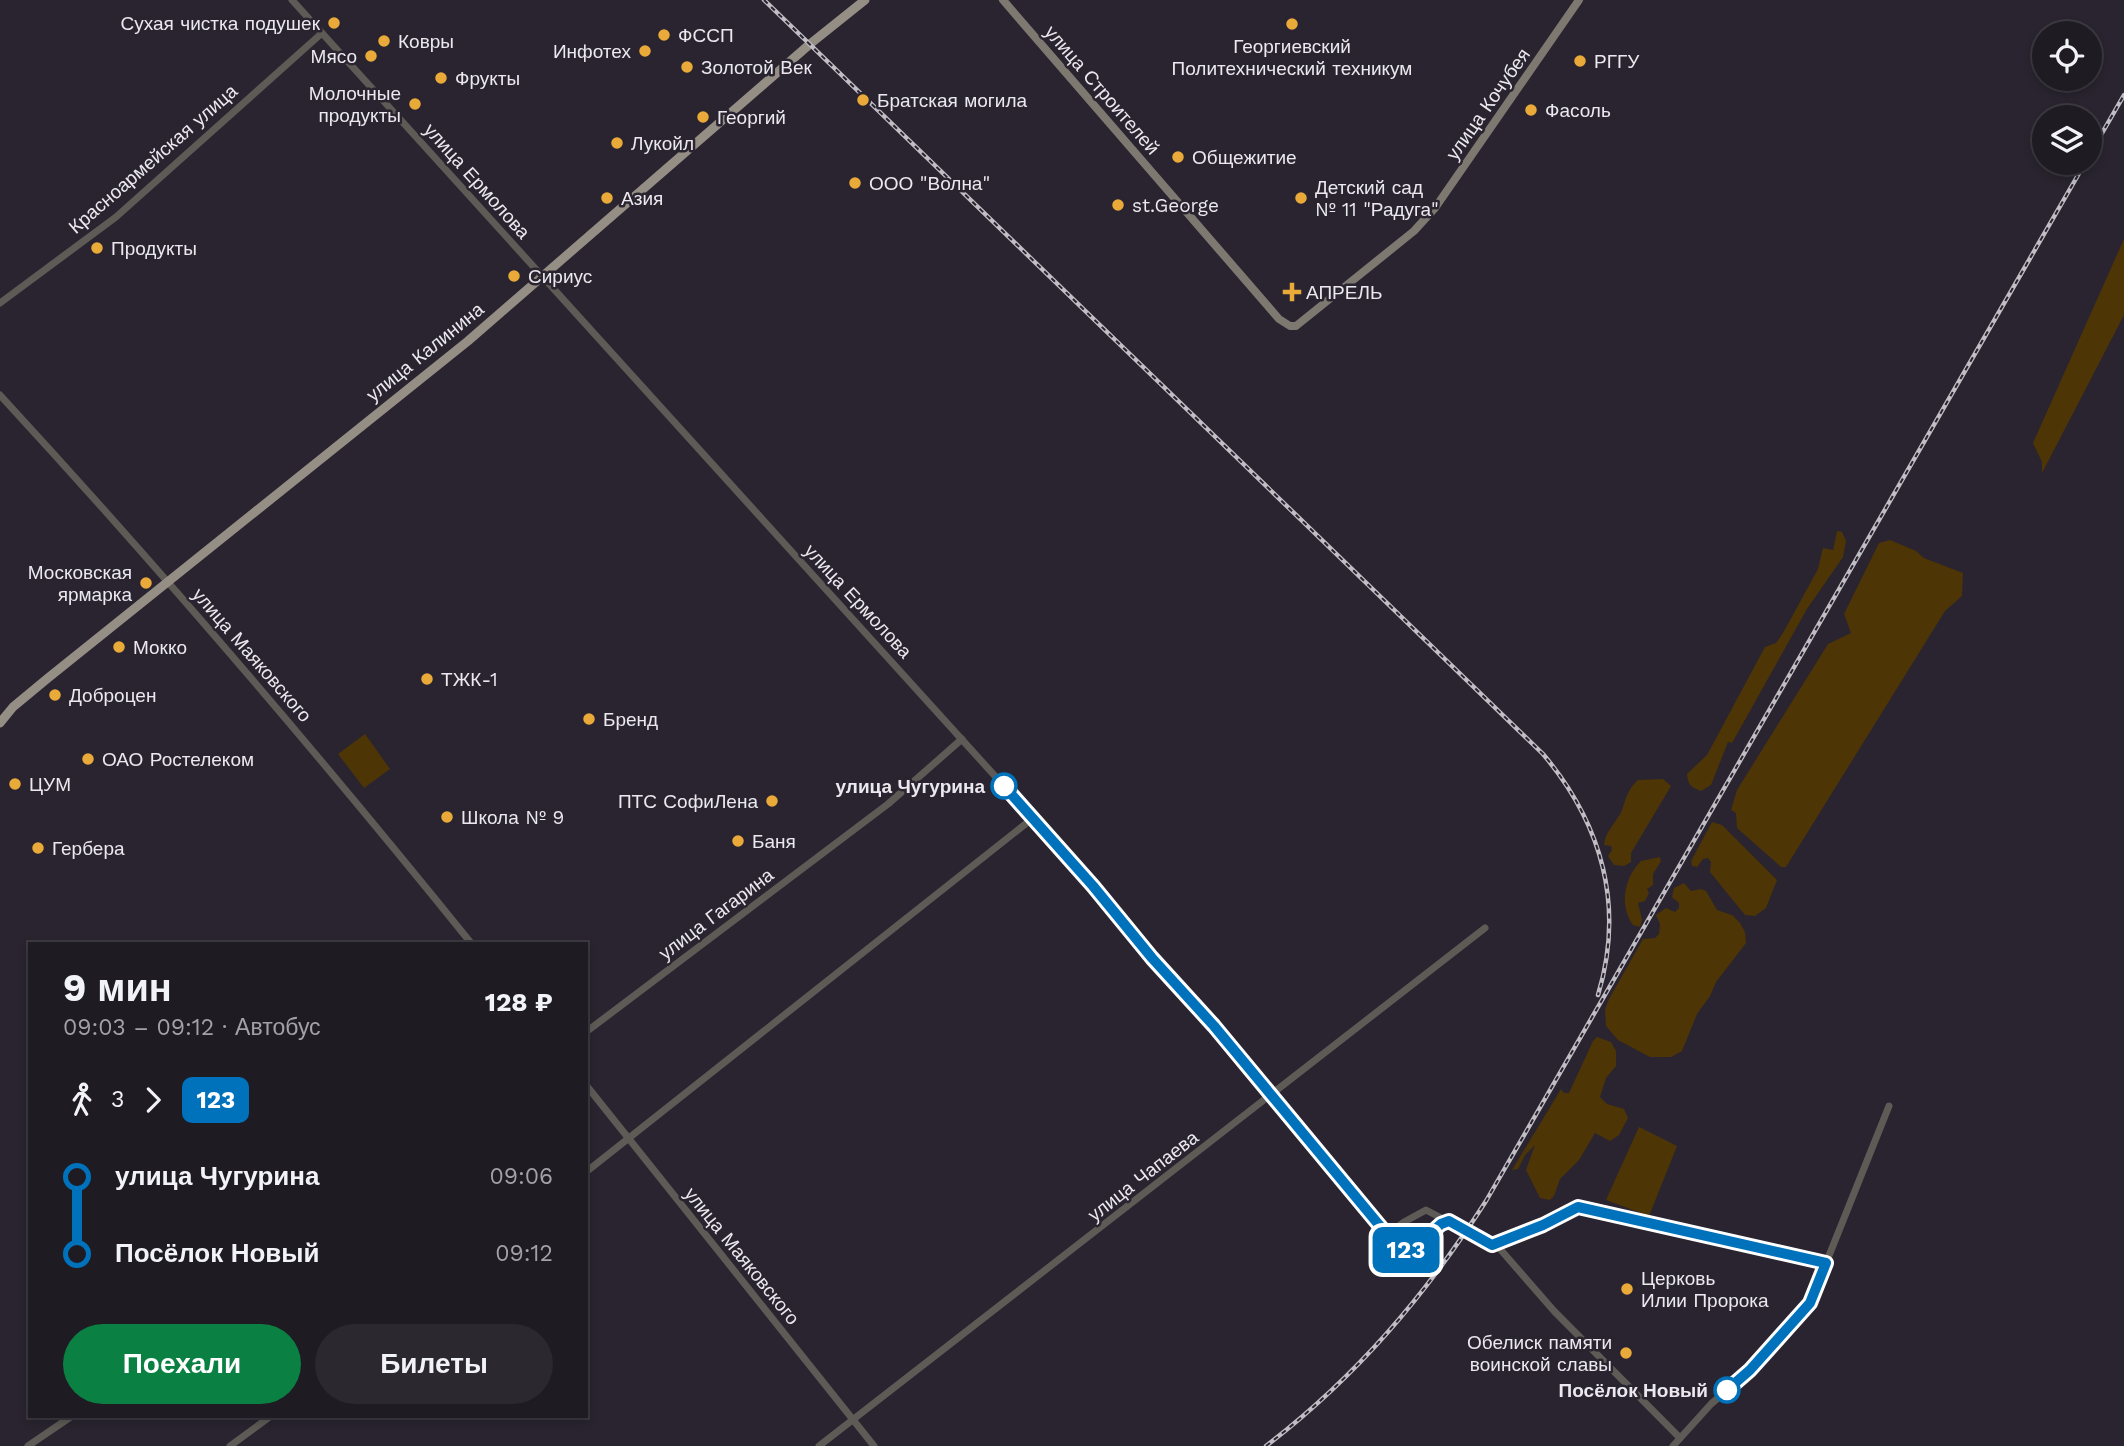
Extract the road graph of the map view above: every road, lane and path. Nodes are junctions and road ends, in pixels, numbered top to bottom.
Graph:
1 (292, 0) edge
2 (865, 0) edge
3 (1003, 0) edge
4 (1579, 0) edge
5 (322, 33) junction
6 (542, 278) junction
7 (0, 303) edge
8 (1290, 326) joint
9 (0, 395) edge
10 (168, 582) junction
11 (0, 723) edge
12 (962, 739) junction
13 (1033, 818) junction
14 (1485, 929) dead end
15 (470, 942) edge
16 (588, 1030) edge
17 (588, 1087) edge
18 (1270, 1094) junction
19 (1889, 1106) dead end
20 (630, 1138) junction
21 (588, 1170) edge
22 (1449, 1221) junction
23 (1388, 1234) junction
24 (1492, 1245) junction
25 (1826, 1263) junction
26 (69, 1418) edge
27 (268, 1418) edge
28 (853, 1420) junction
29 (1681, 1438) junction
30 (28, 1446) edge
31 (230, 1446) edge
32 (819, 1446) edge
33 (874, 1446) edge
34 (1673, 1446) edge

1 - 5 street, улица Ермолова
2 - 6 main road, улица Калинина
3 - 8 main road, улица Строителей
4 - 8 main road, улица Кочубея
5 - 6 street, улица Ермолова
5 - 7 street, Красноармейская улица
6 - 10 main road, улица Калинина
6 - 12 street, улица Ермолова
9 - 10 street, улица Маяковского
10 - 11 main road, улица Калинина
10 - 15 street, улица Маяковского
12 - 13 street, улица Ермолова
12 - 16 street, улица Гагарина
13 - 18 street, улица Ермолова
13 - 20 street
14 - 18 street, улица Чапаева
17 - 20 street, улица Маяковского
18 - 23 street, улица Ермолова
18 - 28 street, улица Чапаева
19 - 25 street
20 - 21 street
20 - 28 street, улица Маяковского
22 - 23 street
22 - 23 street
22 - 24 street
24 - 25 street
24 - 29 street
25 - 29 street
26 - 30 street
27 - 31 street
28 - 32 street, улица Чапаева
28 - 33 street, улица Маяковского
29 - 34 street

